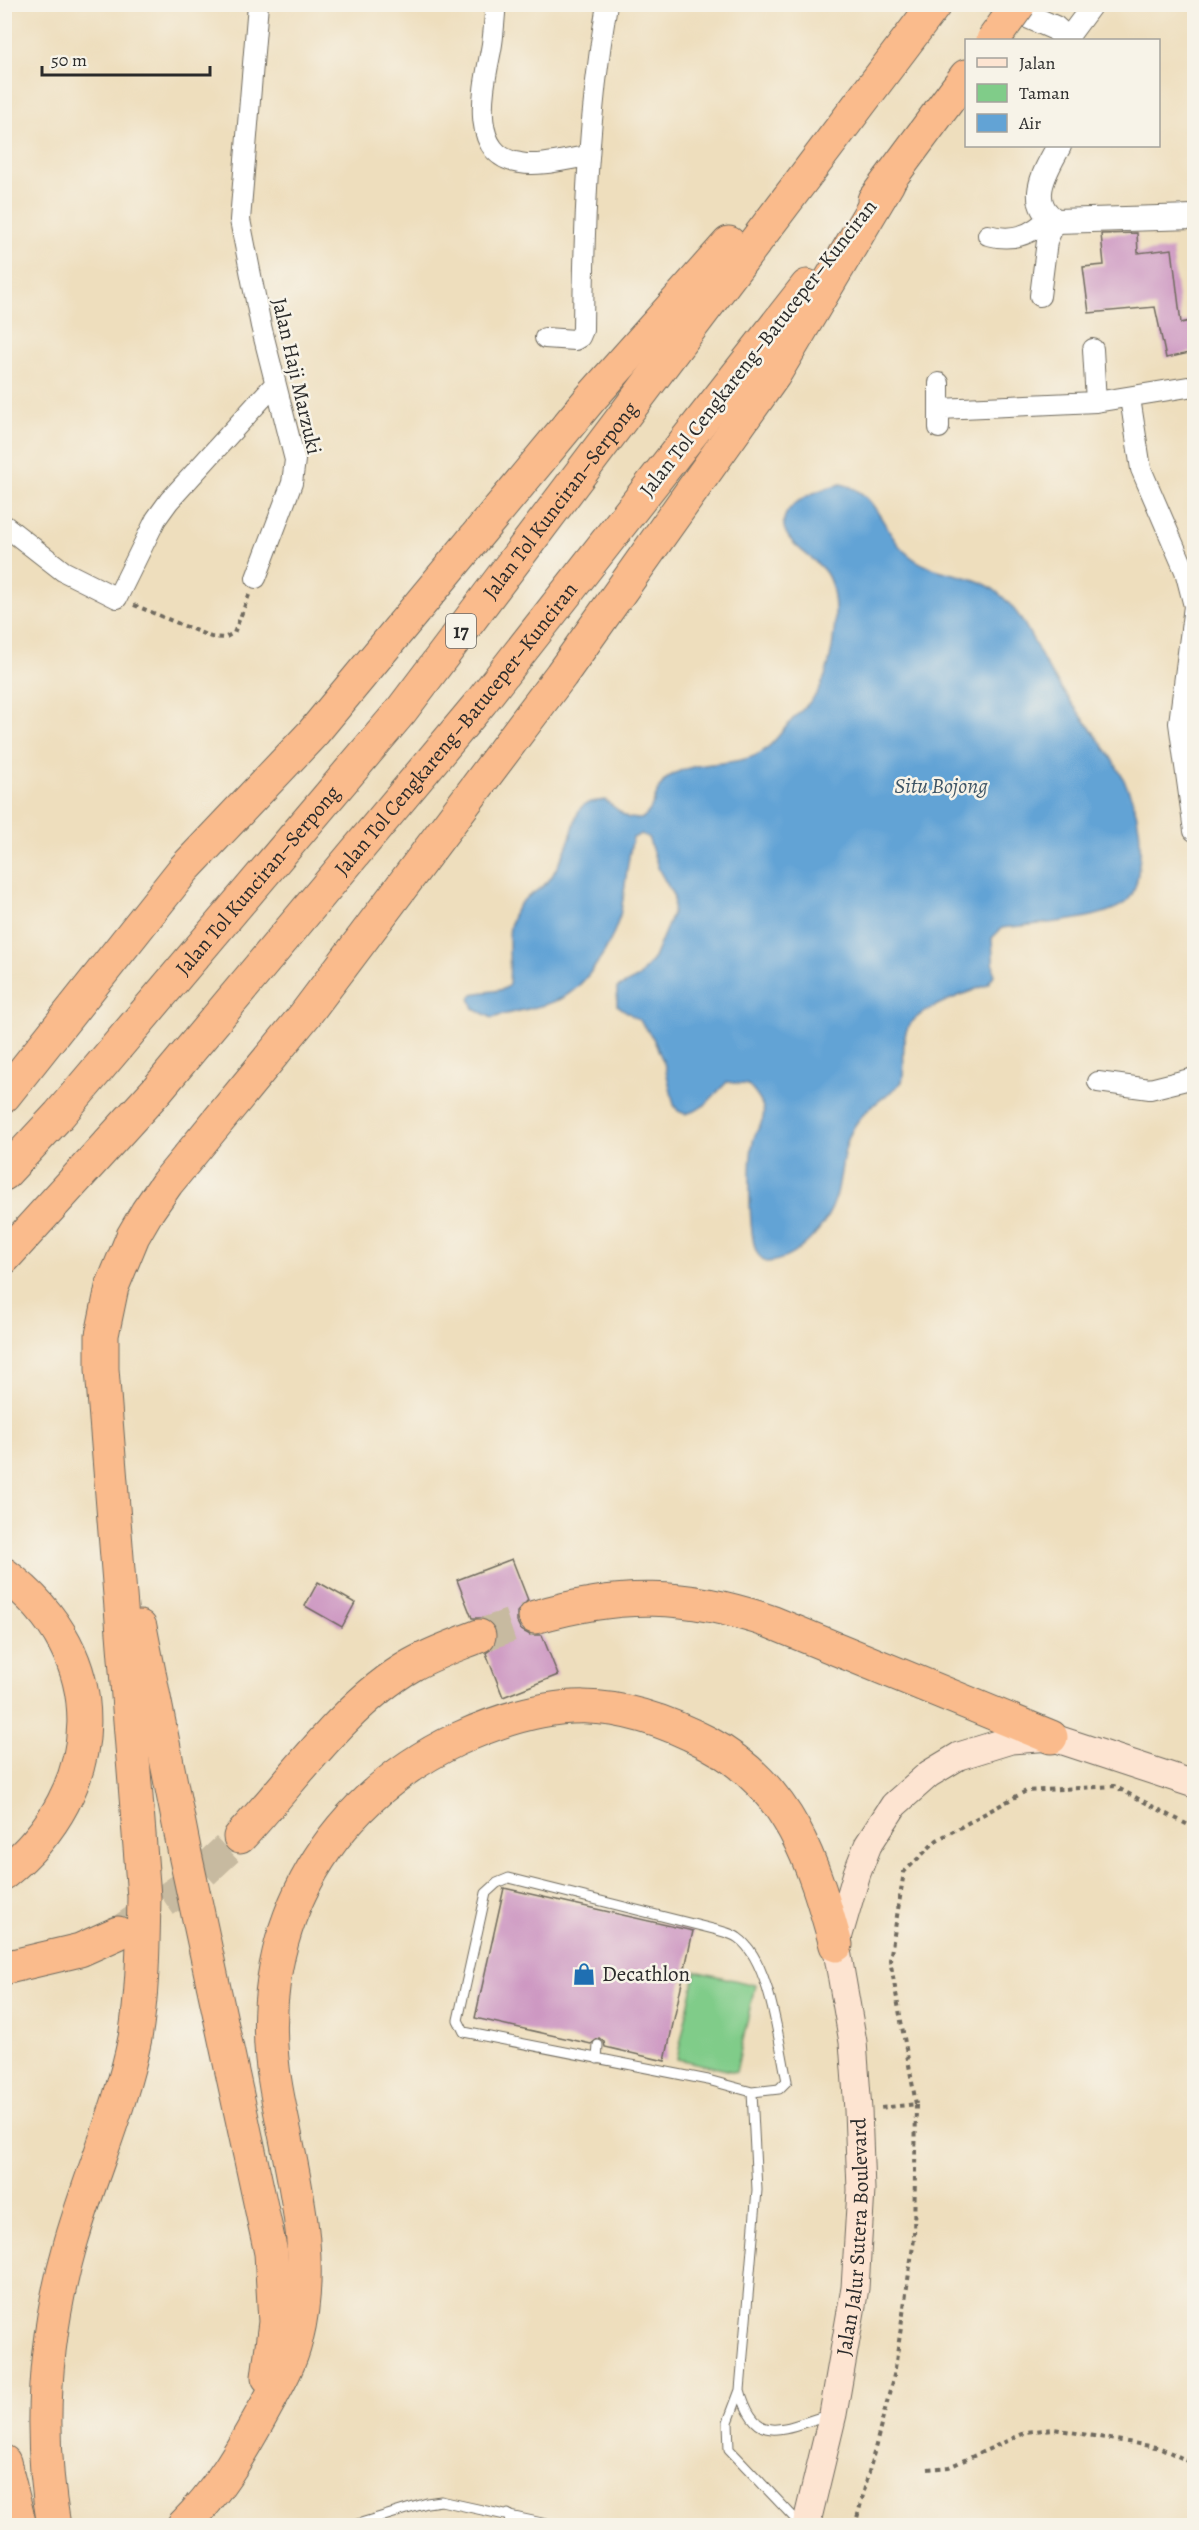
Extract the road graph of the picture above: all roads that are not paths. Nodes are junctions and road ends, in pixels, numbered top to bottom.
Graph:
1 (258, 4) edge
2 (496, 4) edge
3 (607, 4) edge
4 (935, 4) edge
5 (1000, 4) edge
6 (1019, 4) edge
7 (1093, 4) edge
8 (994, 39) edge
9 (1067, 39) edge
10 (1069, 39) edge
11 (888, 64) junction
12 (965, 77) edge
13 (1058, 147) edge
14 (588, 156) junction
15 (888, 183) junction
16 (1194, 218) edge
17 (1052, 219) junction
18 (988, 235) dead end
19 (1040, 296) dead end
20 (545, 338) dead end
21 (1093, 349) dead end
22 (939, 383) dead end
23 (275, 384) junction
24 (1194, 386) edge
25 (1130, 398) junction
26 (1096, 402) junction
27 (4, 525) edge
28 (256, 578) road end
29 (1194, 831) edge
30 (1194, 1078) edge
31 (1098, 1082) dead end
32 (4, 1096) edge
33 (4, 1174) edge
34 (4, 1258) edge
35 (110, 1474) junction
36 (4, 1574) edge
37 (535, 1617) tunnel mouth
38 (479, 1636) tunnel mouth
39 (1051, 1737) junction
40 (1194, 1784) edge
41 (240, 1837) tunnel mouth
42 (4, 1873) edge
43 (118, 1933) tunnel mouth
44 (836, 1946) junction
45 (4, 1968) edge
46 (598, 2046) dead end
47 (597, 2059) junction
48 (752, 2092) junction
49 (740, 2390) junction
50 (832, 2414) junction
51 (260, 2417) junction
52 (4, 2462) edge
53 (508, 2514) junction
54 (20, 2526) edge
55 (54, 2526) edge
56 (183, 2526) edge
57 (351, 2526) edge
58 (512, 2526) edge
59 (556, 2526) edge
60 (804, 2526) edge

1 - 23 street, Jalan Haji Marzuki
2 - 14 street
3 - 14 street
4 - 11 highway, Jalan Tol Kunciran–Serpong / 17
5 - 9 street
6 - 8 highway, bridge
7 - 10 street
11 - 32 highway
11 - 33 highway, Jalan Tol Kunciran–Serpong / 17
12 - 15 highway
13 - 17 street
14 - 20 street
15 - 34 highway, Jalan Tol Cengkareng–Batuceper–Kunciran
15 - 35 highway
16 - 17 street
17 - 18 street
17 - 19 street
21 - 26 street
22 - 26 street
23 - 27 street
23 - 28 street, Jalan Haji Marzuki
24 - 25 street
25 - 26 street
25 - 29 street
30 - 31 street
35 - 51 highway
35 - 55 highway
36 - 42 highway
37 - 39 highway
38 - 41 highway
39 - 40 main road
39 - 44 main road
43 - 45 highway
44 - 50 main road, Jalan Jalur Sutera Boulevard
44 - 51 highway
46 - 47 lane
47 - 48 lane
47 - 48 lane
48 - 49 lane
49 - 50 lane
49 - 60 lane
50 - 60 main road, Jalan Jalur Sutera Boulevard
51 - 56 highway
52 - 54 highway
53 - 57 lane
53 - 58 lane
53 - 59 lane

